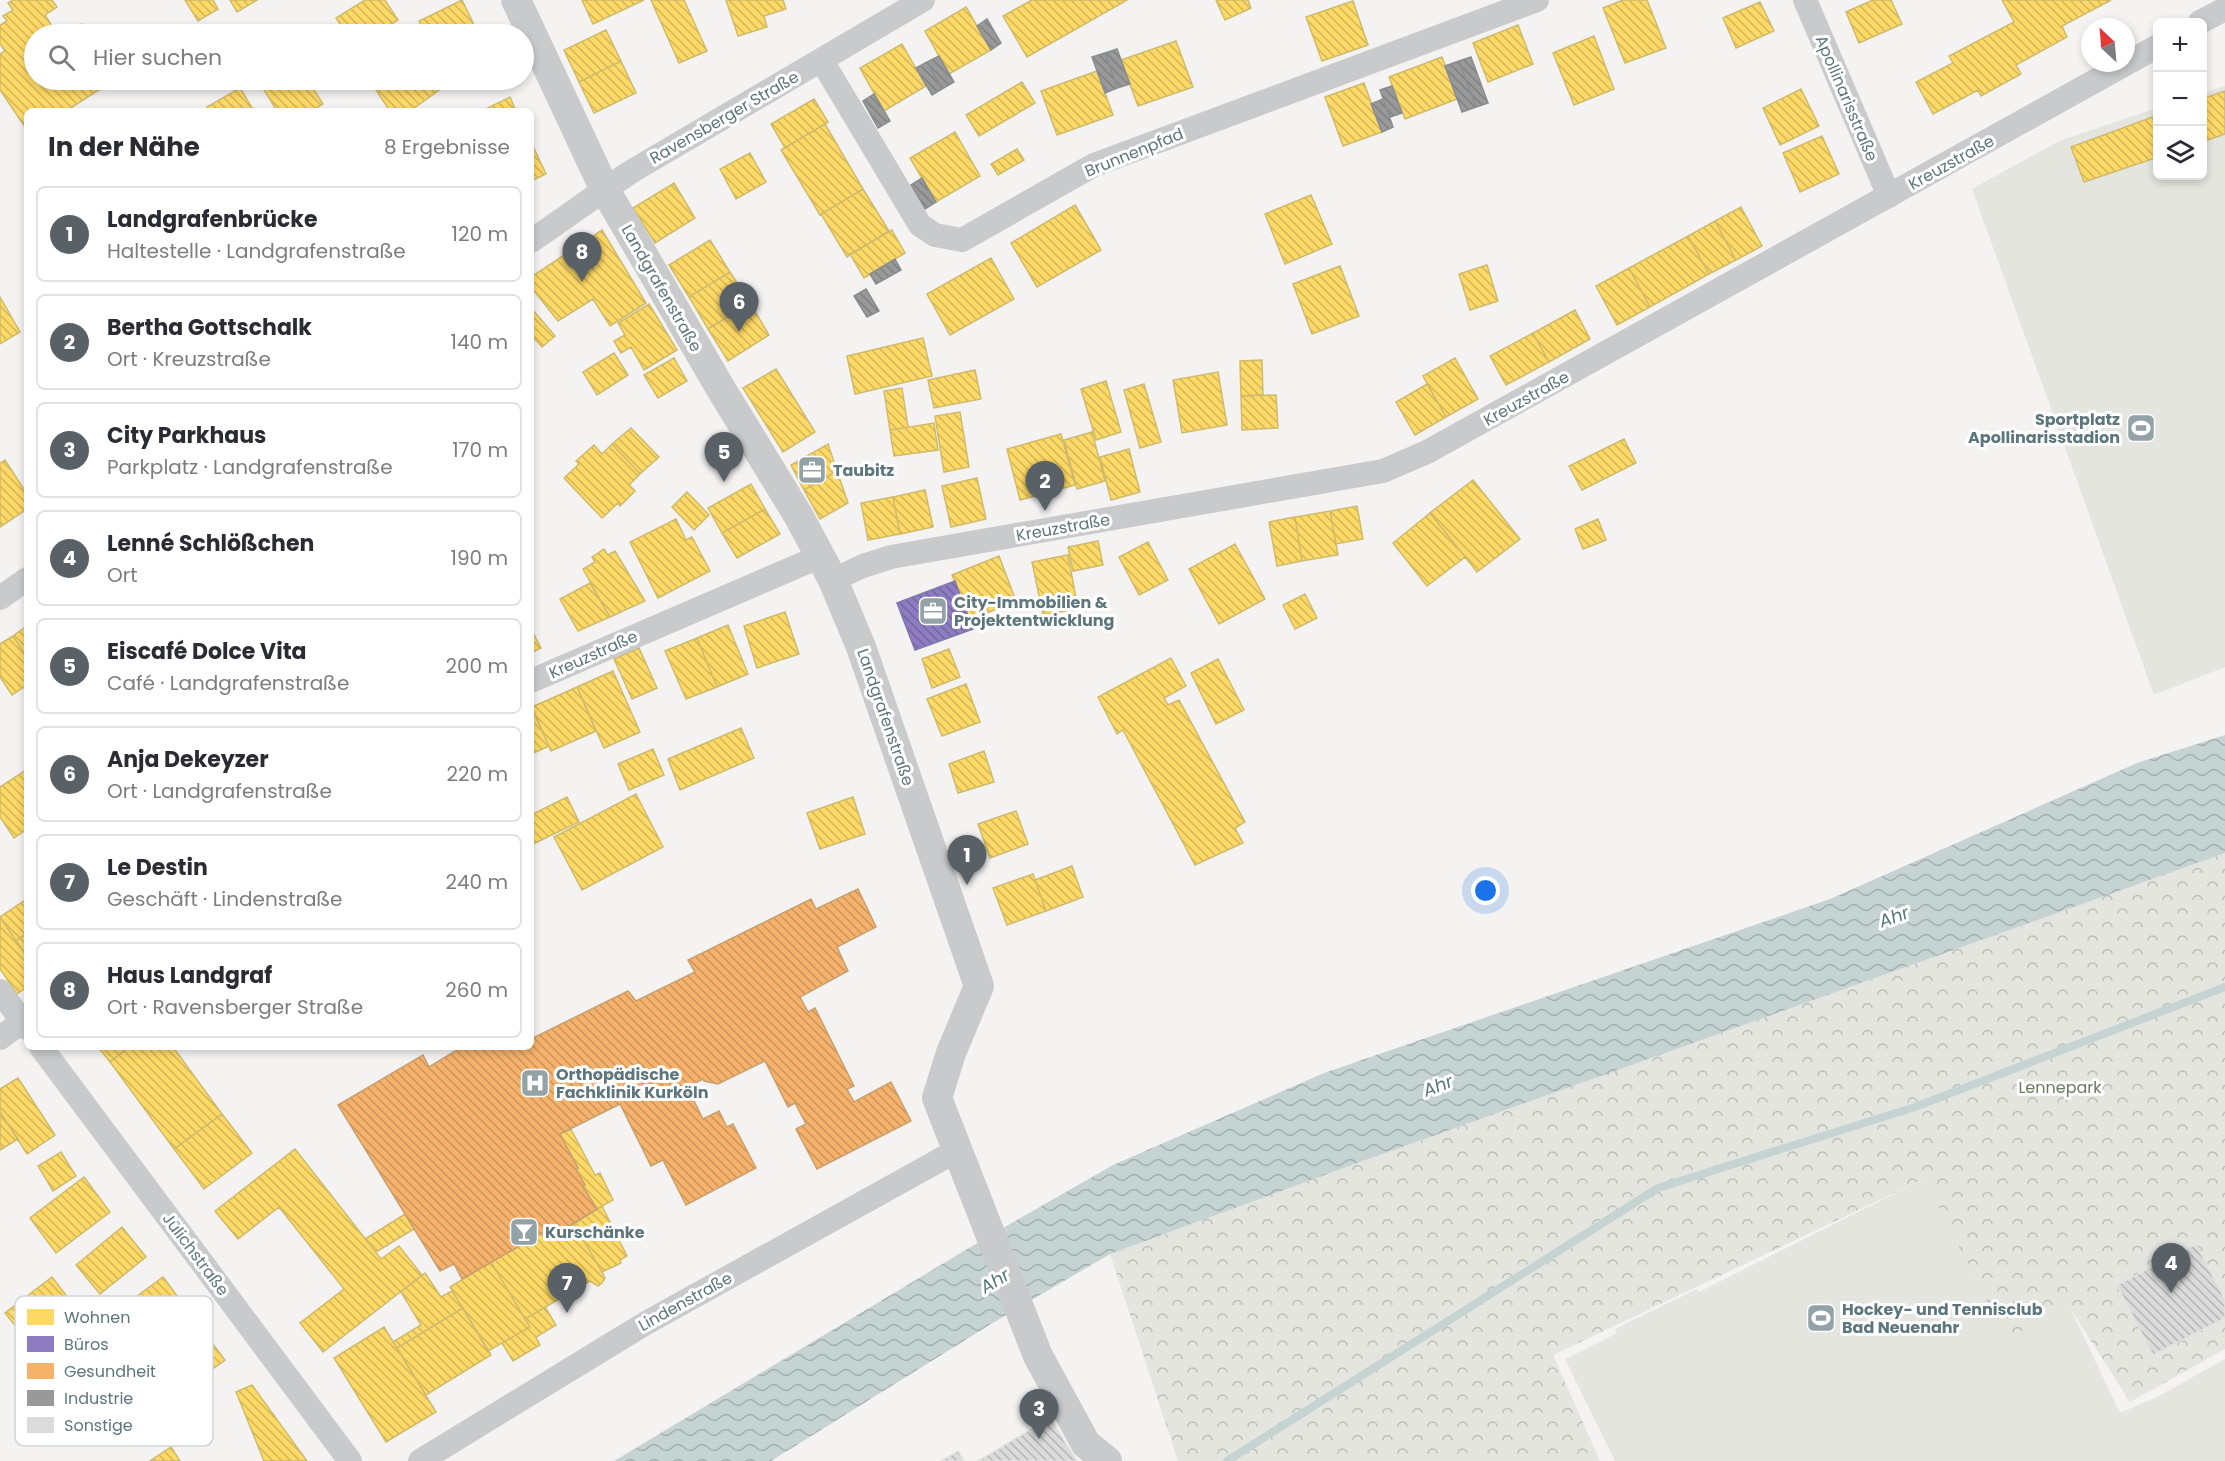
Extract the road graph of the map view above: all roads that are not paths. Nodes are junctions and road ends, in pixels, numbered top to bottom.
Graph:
1 (516, 0) edge
2 (922, 0) edge
3 (1537, 0) edge
4 (1805, 0) edge
5 (2225, 9) edge
6 (2207, 18) edge
7 (527, 24) edge
8 (534, 38) edge
9 (2153, 48) edge
10 (822, 61) junction
11 (604, 188) junction
12 (1889, 196) junction
13 (534, 239) edge
14 (827, 568) junction
15 (24, 581) edge
16 (0, 598) edge
17 (534, 680) edge
18 (0, 991) edge
19 (24, 1021) edge
20 (24, 1024) edge
21 (0, 1038) edge
22 (43, 1050) edge
23 (956, 1151) junction
24 (350, 1461) edge
25 (420, 1461) edge
26 (1107, 1461) edge

1 - 7 street, Landgrafenstraße
2 - 10 street, Ravensberger Straße
3 - 10 street, Brunnenpfad
4 - 12 street, Apollinarisstraße
5 - 6 street
8 - 11 street, Landgrafenstraße
9 - 12 street, Kreuzstraße
10 - 11 street, Ravensberger Straße
11 - 13 street, Ravensberger Straße
11 - 14 street, Landgrafenstraße
12 - 14 street, Kreuzstraße
14 - 17 street, Kreuzstraße
14 - 23 street, Landgrafenstraße
15 - 16 street
18 - 19 street
20 - 21 street
22 - 24 street, Jülichstraße
23 - 25 street, Lindenstraße
23 - 26 street, Landgrafenstraße

